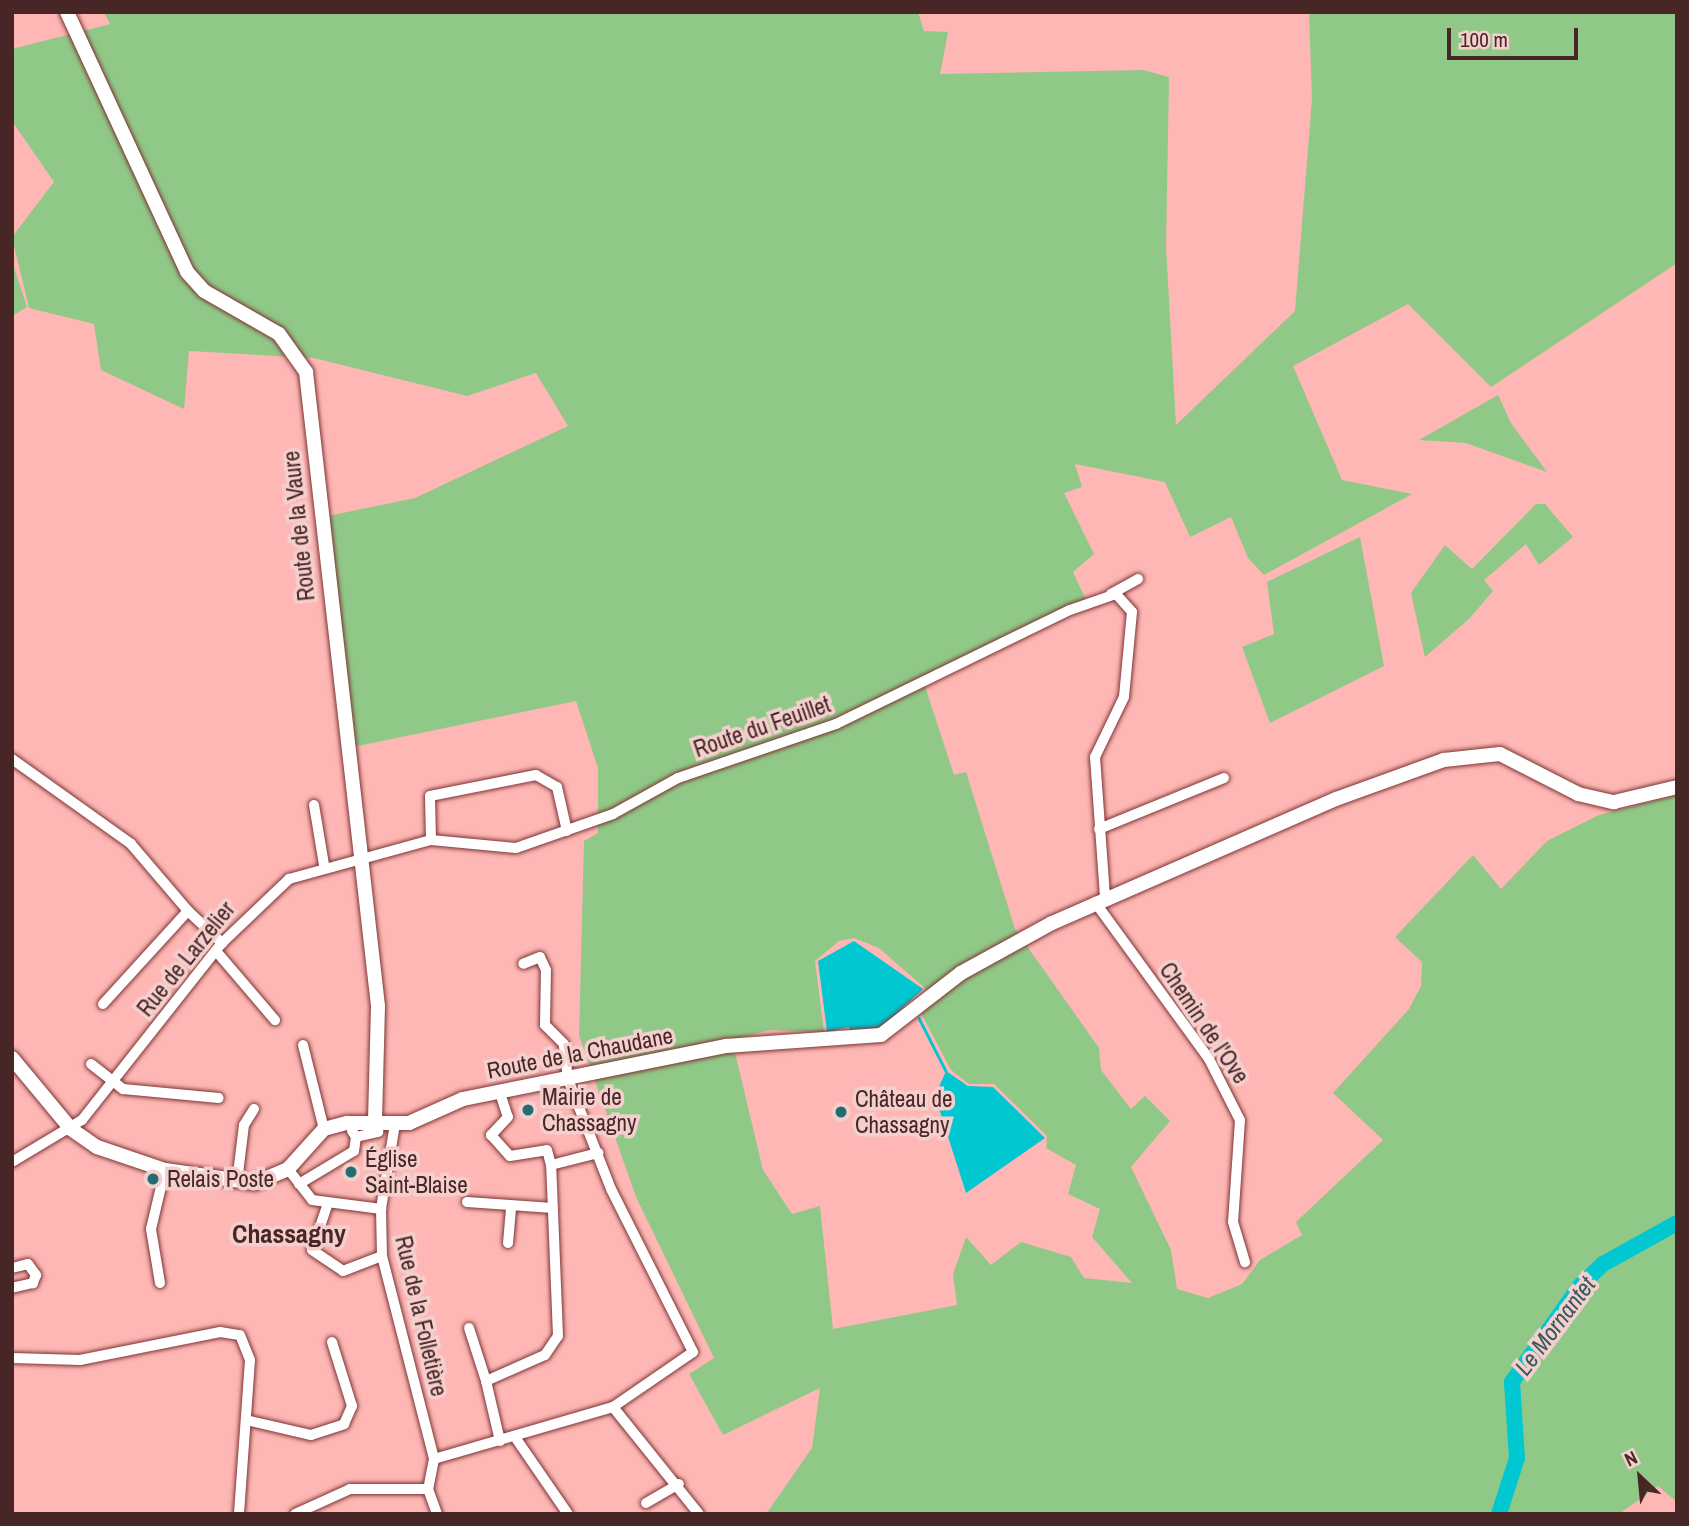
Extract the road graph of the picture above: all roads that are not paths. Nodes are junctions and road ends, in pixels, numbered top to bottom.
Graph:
1 (67, 12) edge
2 (1109, 595) junction
3 (1130, 604) junction
4 (12, 759) edge
5 (1224, 778) dead end
6 (1677, 786) edge
7 (314, 805) dead end
8 (1099, 829) junction
9 (567, 831) junction
10 (432, 840) junction
11 (363, 857) junction
12 (324, 865) junction
13 (1100, 900) junction
14 (188, 911) junction
15 (219, 947) junction
16 (523, 964) dead end
17 (103, 1004) dead end
18 (275, 1020) dead end
19 (303, 1045) dead end
20 (12, 1058) edge
21 (91, 1064) dead end
22 (568, 1079) junction
23 (114, 1083) junction
24 (500, 1093) junction
25 (219, 1098) dead end
26 (254, 1109) dead end
27 (347, 1123) junction
28 (395, 1124) junction
29 (377, 1125) junction
30 (71, 1129) junction
31 (324, 1129) junction
32 (356, 1137) junction
33 (598, 1153) junction
34 (12, 1162) edge
35 (551, 1165) junction
36 (288, 1169) junction
37 (165, 1170) junction
38 (237, 1182) junction
39 (299, 1184) junction
40 (467, 1202) dead end
41 (510, 1205) junction
42 (327, 1206) junction
43 (553, 1208) junction
44 (381, 1209) junction
45 (508, 1243) dead end
46 (382, 1256) junction
47 (1245, 1262) dead end
48 (12, 1268) edge
49 (160, 1283) dead end
50 (12, 1288) edge
51 (469, 1328) dead end
52 (332, 1342) dead end
53 (12, 1358) edge
54 (486, 1381) junction
55 (612, 1408) junction
56 (246, 1420) junction
57 (514, 1437) junction
58 (500, 1441) junction
59 (434, 1459) junction
60 (679, 1484) junction
61 (428, 1489) junction
62 (646, 1503) dead end
63 (239, 1514) edge
64 (295, 1514) edge
65 (437, 1514) edge
66 (568, 1514) edge
67 (699, 1514) edge

1 - 11 street, Route de la Vaure
2 - 3 street
2 - 3 street, Route du Feuillet
2 - 9 street, Route du Feuillet
3 - 8 street
4 - 14 street
5 - 8 street
6 - 13 street, Route de la Chaudane
7 - 12 street
8 - 13 street
9 - 10 street, Route du Feuillet
9 - 10 street
10 - 11 street, Rue de Larzelier
11 - 12 street, Rue de Larzelier
11 - 29 street, Route de la Vaure
12 - 15 street, Rue de Larzelier
13 - 22 street, Route de la Chaudane
13 - 47 street, Chemin de l'Ove
14 - 15 street
14 - 17 street
15 - 18 street
15 - 23 street, Rue de Larzelier
16 - 22 street
19 - 31 street
20 - 30 street
21 - 23 street
22 - 24 street, Route de la Chaudane
22 - 33 street
23 - 25 street
23 - 30 street, Rue de Larzelier
24 - 28 street, Route de la Chaudane
24 - 35 street
26 - 38 street
27 - 29 street
27 - 31 street
27 - 32 street
28 - 29 street
28 - 44 street, Rue de la Folletière
29 - 32 street
30 - 34 street, Rue de Larzelier
30 - 37 street
31 - 36 street
32 - 39 street
33 - 35 street
33 - 55 street
35 - 43 street
36 - 38 street
36 - 39 street
37 - 38 street
37 - 49 street
39 - 42 street
40 - 41 street
41 - 43 street
41 - 45 street
42 - 44 street
42 - 46 street
43 - 54 street
44 - 46 street, Rue de la Folletière
46 - 59 street, Rue de la Folletière
48 - 50 street
51 - 54 street
52 - 56 street
53 - 56 street
54 - 58 street
55 - 57 street
55 - 60 street
56 - 63 street
57 - 58 street
57 - 66 street
58 - 59 street
59 - 61 street, Rue de la Folletière
60 - 62 street
60 - 67 street
61 - 64 street
61 - 65 street

